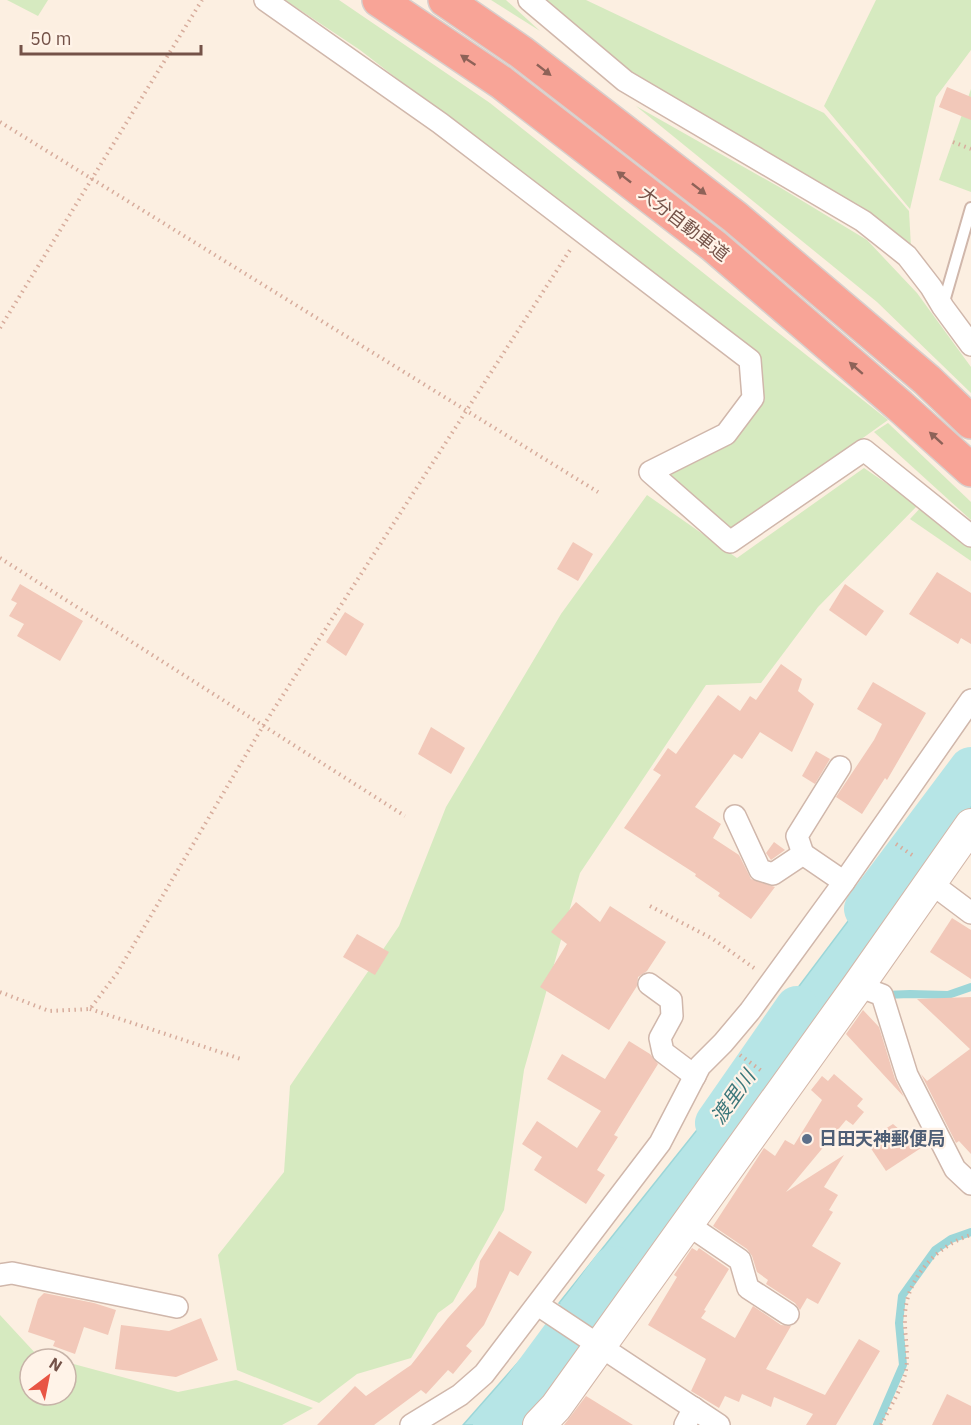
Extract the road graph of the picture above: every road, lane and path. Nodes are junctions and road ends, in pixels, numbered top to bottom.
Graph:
1 (202, 0) edge
2 (265, 0) edge
3 (379, 0) edge
4 (445, 0) edge
5 (529, 0) edge
6 (0, 122) edge
7 (953, 142) dead end
8 (971, 149) edge
9 (92, 179) junction
10 (971, 208) edge
11 (583, 230) junction
12 (943, 307) junction
13 (0, 328) edge
14 (971, 345) edge
15 (465, 410) junction
16 (971, 422) edge
17 (971, 470) edge
18 (598, 492) dead end
19 (971, 536) edge
20 (0, 558) edge
21 (971, 700) edge
22 (263, 726) junction
23 (840, 767) dead end
24 (405, 816) dead end
25 (735, 816) dead end
26 (971, 825) edge
27 (890, 840) dead end
28 (803, 854) junction
29 (924, 871) junction
30 (844, 882) junction
31 (650, 906) dead end
32 (971, 913) edge
33 (771, 981) junction
34 (649, 984) dead end
35 (858, 986) junction
36 (0, 992) edge
37 (90, 1009) junction
38 (733, 1050) dead end
39 (241, 1059) dead end
40 (767, 1075) dead end
41 (695, 1076) junction
42 (971, 1184) edge
43 (687, 1224) junction
44 (971, 1235) edge
45 (0, 1275) edge
46 (538, 1305) junction
47 (177, 1307) dead end
48 (788, 1314) dead end
49 (599, 1346) junction
50 (689, 1417) edge
51 (411, 1425) edge
52 (538, 1425) edge
53 (719, 1425) edge
54 (881, 1425) edge

1 - 9 path
2 - 11 street
17 -> 3 highway, 大分自動車道
4 -> 16 highway, 大分自動車道
5 - 12 street
6 - 9 path
7 - 8 path
9 - 13 path
9 - 15 path
10 - 12 lane
11 - 15 path
11 - 19 street
12 - 14 street
15 - 18 path
15 - 22 path
20 - 22 path
21 - 30 street
22 - 24 path
22 - 37 path
23 - 28 street
25 - 28 street
26 - 29 street
27 - 29 path
28 - 30 street
29 - 32 street
29 - 35 street
30 - 33 street
31 - 33 path
33 - 41 street
34 - 41 street
35 - 42 street
35 - 43 street
36 - 37 path
37 - 39 path
38 - 40 path
41 - 46 street
43 - 48 street
43 - 49 street
44 - 54 path
45 - 47 street
46 - 49 street
46 - 51 street
49 - 50 street
49 - 52 street
50 - 53 street

